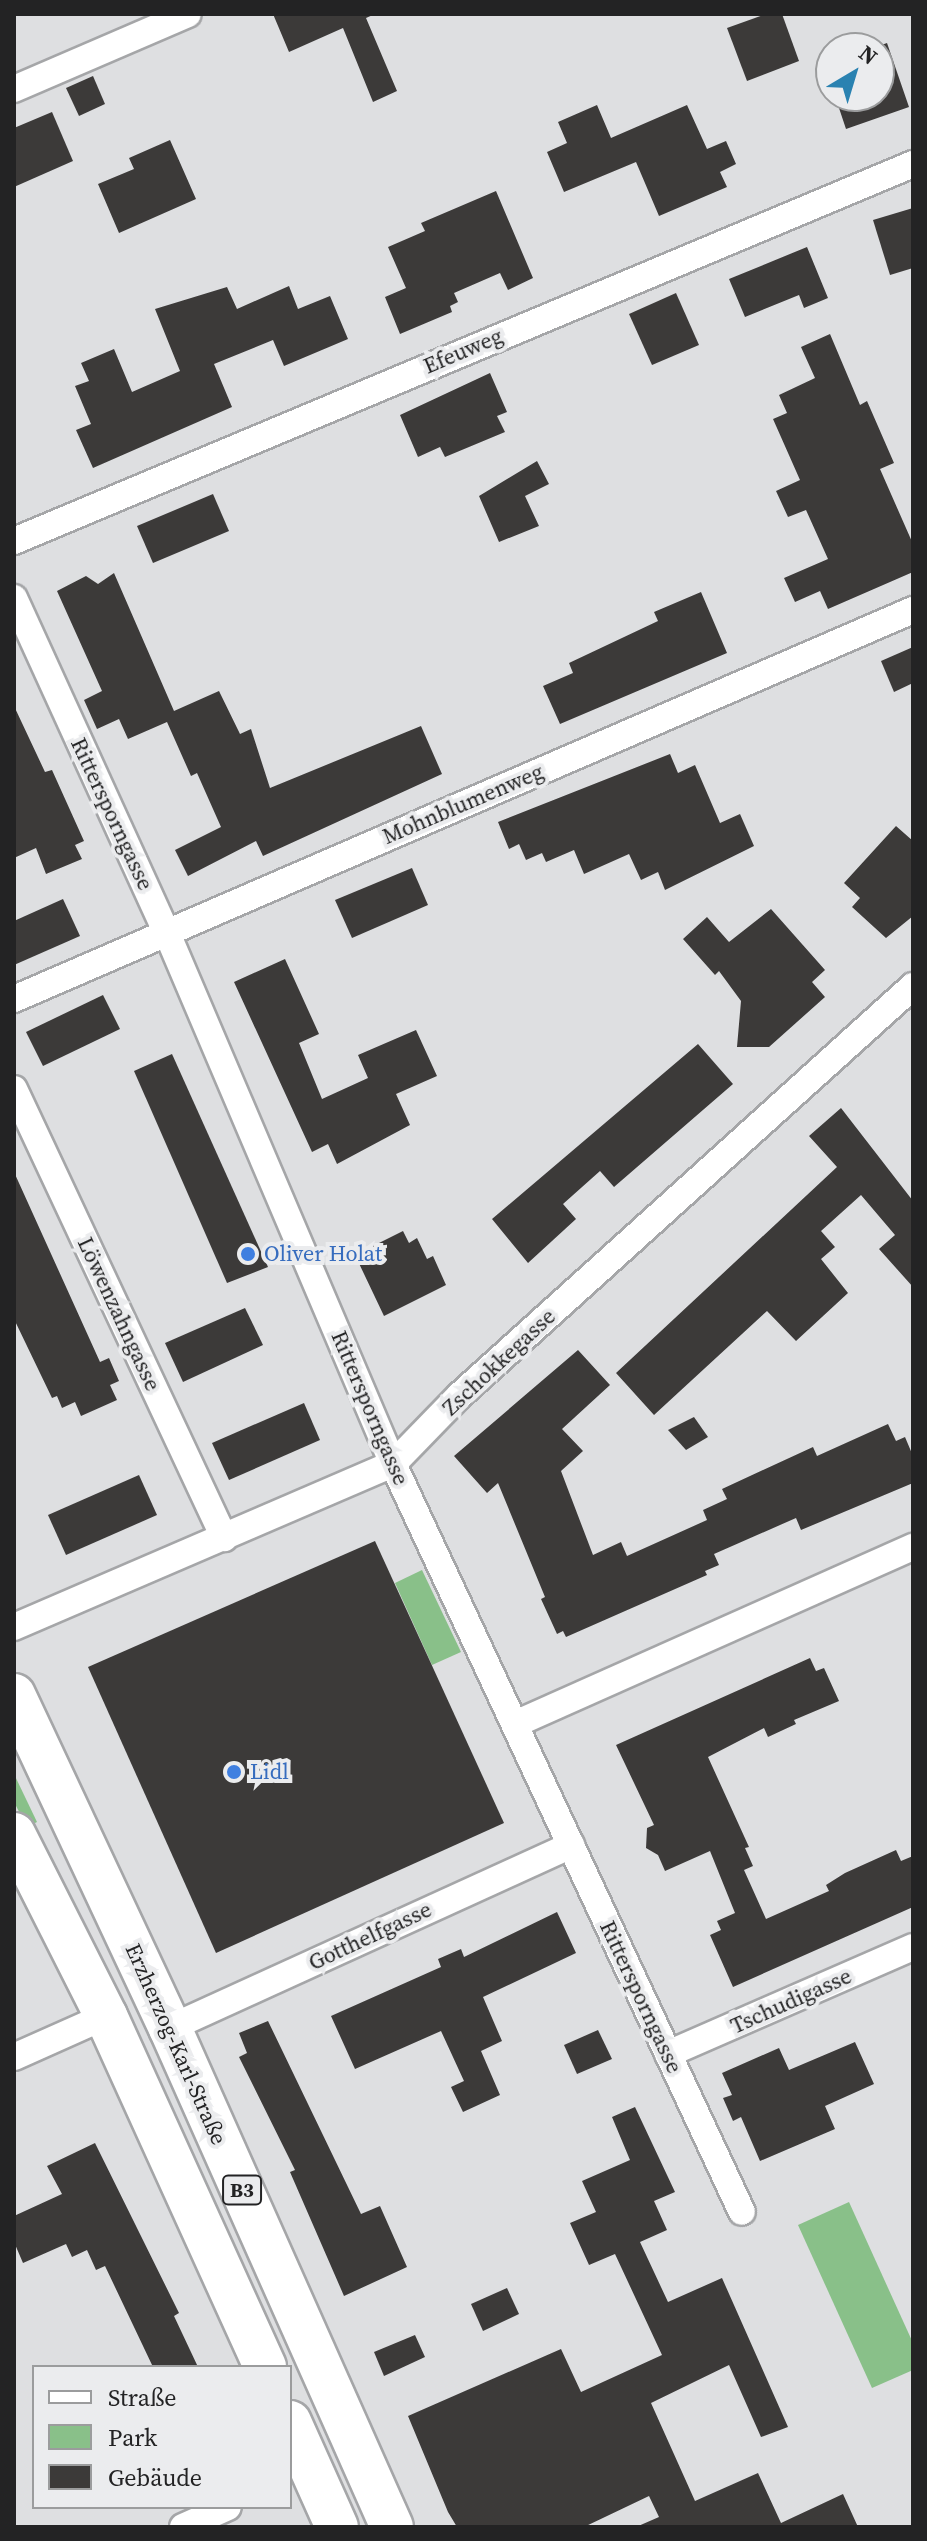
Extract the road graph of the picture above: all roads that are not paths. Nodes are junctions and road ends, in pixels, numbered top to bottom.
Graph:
1 (188, 14) edge
2 (14, 89) edge
3 (913, 164) edge
4 (14, 541) edge
5 (14, 598) edge
6 (913, 610) edge
7 (167, 933) junction
8 (913, 986) edge
9 (14, 999) edge
10 (14, 1089) edge
11 (393, 1464) junction
12 (224, 1538) junction
13 (913, 1547) edge
14 (14, 1627) edge
15 (14, 1695) edge
16 (515, 1724) junction
17 (14, 1834) edge
18 (571, 1845) junction
19 (913, 1947) edge
20 (106, 2016) junction
21 (170, 2028) junction
22 (668, 2054) junction
23 (14, 2057) edge
24 (742, 2212) dead end
25 (264, 2365) edge
26 (292, 2432) edge
27 (301, 2475) edge
28 (224, 2509) edge
29 (183, 2527) edge
30 (337, 2527) edge
31 (392, 2527) edge

1 - 2 street
3 - 4 street, Efeuweg
5 - 7 street, Rittersporngasse
6 - 7 street, Mohnblumenweg
7 - 9 street, Mohnblumenweg
7 - 11 street, Rittersporngasse
8 - 11 street, Zschokkegasse
10 - 12 street, Löwenzahngasse
11 - 12 street, Zschokkegasse
11 - 16 street, Rittersporngasse
12 - 14 street, Zschokkegasse
13 - 16 street
15 - 21 main road, Erzherzog-Karl-Straße / B3
16 - 18 street, Rittersporngasse
17 - 20 main road, B3
18 - 21 street, Gotthelfgasse
18 - 22 street, Rittersporngasse
19 - 22 street, Tschudigasse
20 - 23 street
20 - 25 main road, B3
21 - 31 main road, Erzherzog-Karl-Straße / B3
22 - 24 street, Rittersporngasse
26 - 27 main road
27 - 30 main road
28 - 29 street

